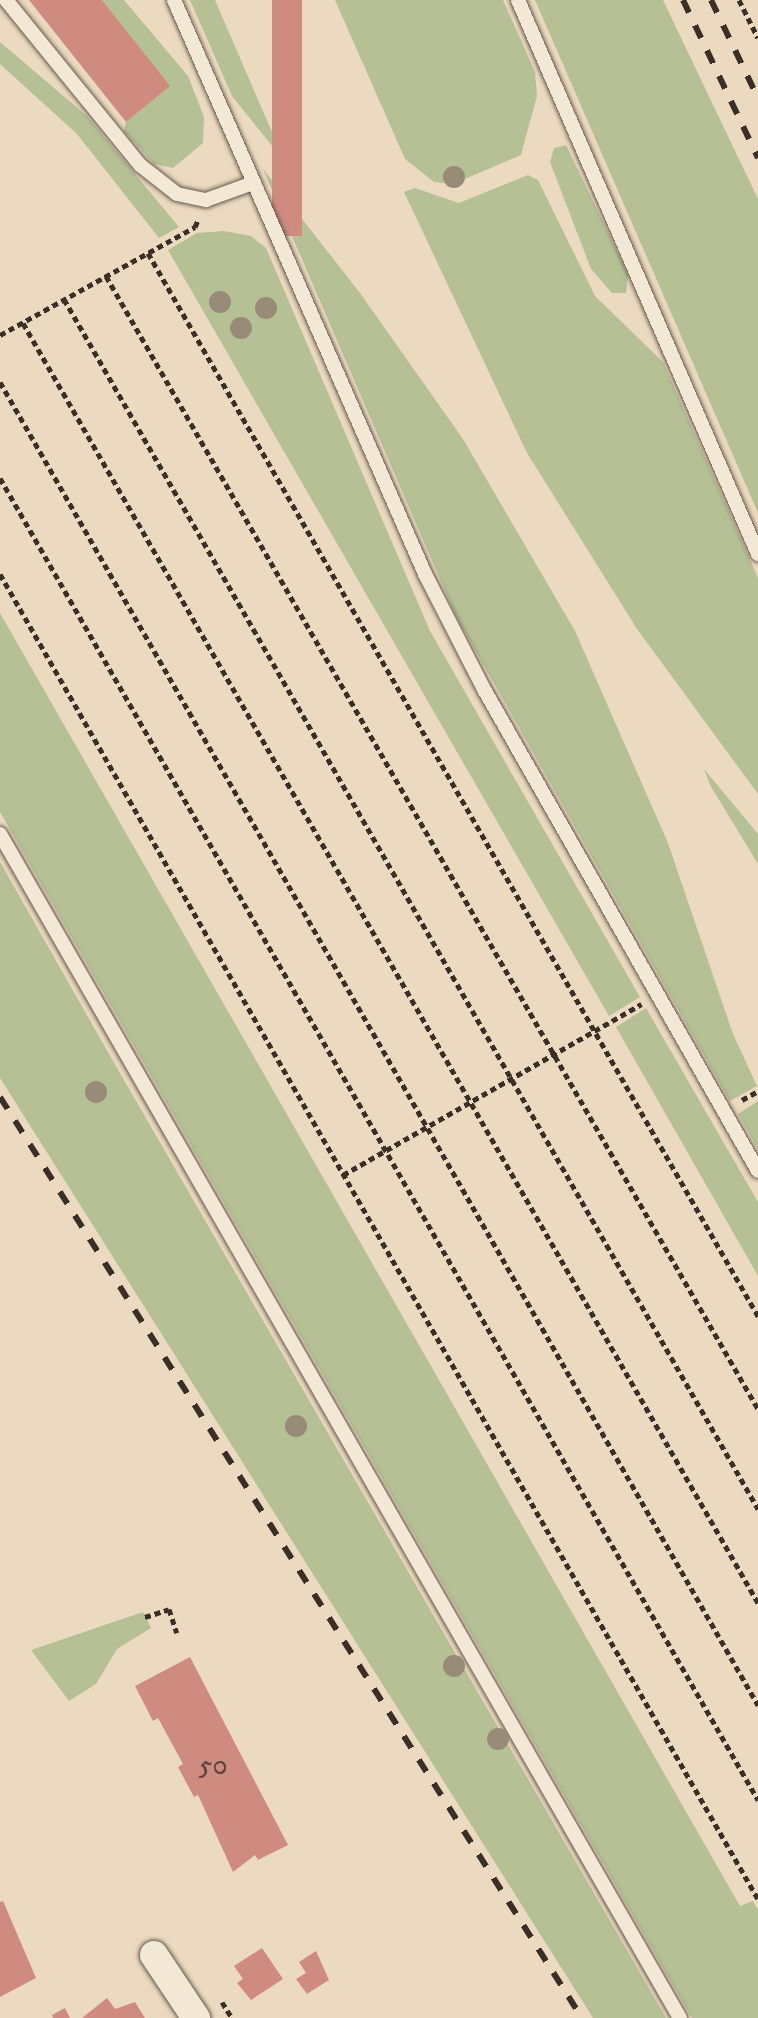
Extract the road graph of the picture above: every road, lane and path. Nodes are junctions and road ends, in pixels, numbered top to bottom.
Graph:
1 (6, 0) edge
2 (174, 0) edge
3 (518, 0) edge
4 (739, 0) edge
5 (758, 38) edge
6 (253, 183) junction
7 (206, 200) junction
8 (148, 253) junction
9 (106, 276) junction
10 (64, 299) junction
11 (23, 323) junction
12 (0, 335) edge
13 (0, 382) edge
14 (0, 478) edge
15 (758, 554) edge
16 (0, 574) edge
17 (0, 834) edge
18 (658, 994) junction
19 (595, 1031) junction
20 (554, 1054) junction
21 (511, 1079) junction
22 (468, 1103) junction
23 (427, 1127) junction
24 (386, 1151) junction
25 (758, 1171) edge
26 (343, 1175) junction
27 (758, 1316) edge
28 (758, 1409) edge
29 (758, 1509) edge
30 (758, 1603) edge
31 (145, 1617) dead end
32 (177, 1633) dead end
33 (758, 1705) edge
34 (758, 1800) edge
35 (758, 1899) edge
36 (154, 1955) dead end
37 (196, 2018) edge
38 (680, 2018) edge

1 - 7 lane
2 - 6 lane
3 - 15 lane
4 - 5 path
6 - 7 lane
6 - 18 lane
7 - 8 path
8 - 9 path
8 - 19 path
9 - 10 path
9 - 20 path
10 - 11 path
10 - 21 path
11 - 12 path
11 - 22 path
13 - 23 path
14 - 24 path
16 - 26 path
17 - 38 lane
18 - 19 path
18 - 25 lane
19 - 20 path
19 - 27 path
20 - 21 path
20 - 28 path
21 - 22 path
21 - 29 path
22 - 23 path
22 - 30 path
23 - 24 path
23 - 33 path
24 - 26 path
24 - 34 path
26 - 35 path
31 - 32 path
36 - 37 street

